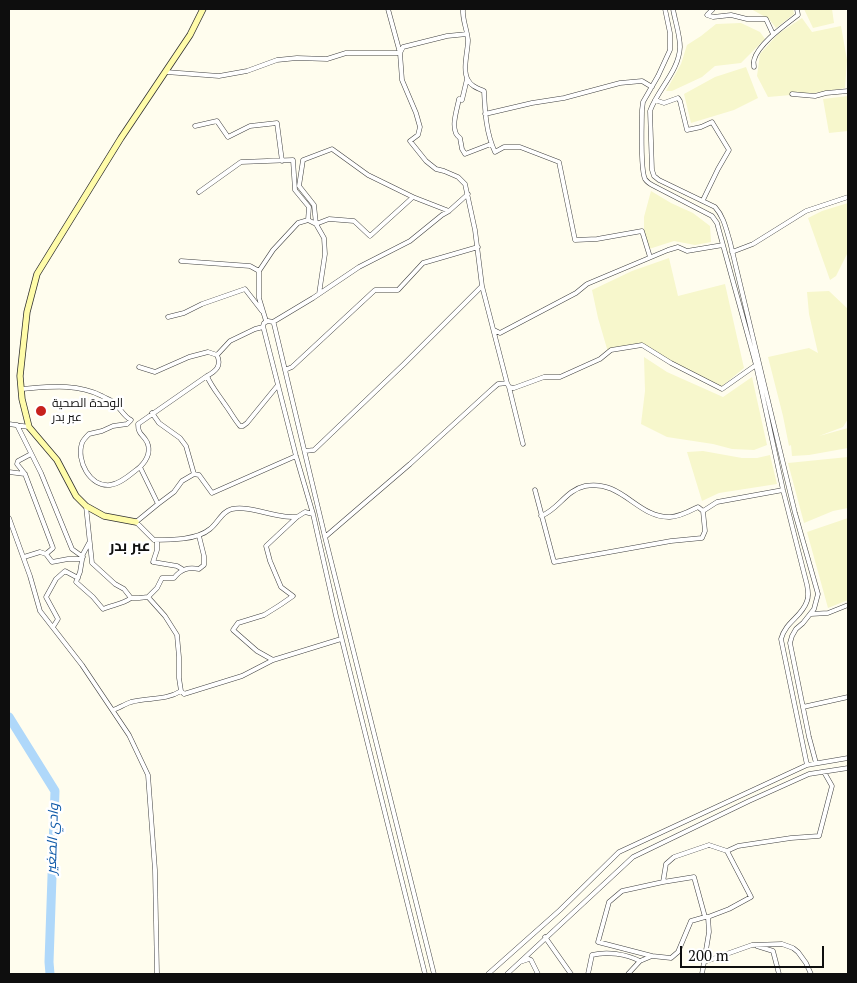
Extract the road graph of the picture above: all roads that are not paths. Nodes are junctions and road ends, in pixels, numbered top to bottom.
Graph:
1 (203, 9) edge
2 (388, 9) edge
3 (463, 9) edge
4 (665, 9) edge
5 (673, 9) edge
6 (713, 9) edge
7 (797, 9) edge
8 (467, 34) junction
9 (773, 34) junction
10 (400, 53) junction
11 (754, 67) dead end
12 (165, 72) junction
13 (467, 79) junction
14 (652, 87) junction
15 (848, 91) edge
16 (792, 94) dead end
17 (655, 100) junction
18 (485, 114) junction
19 (195, 126) dead end
20 (491, 144) junction
21 (282, 160) junction
22 (199, 192) dead end
23 (468, 194) junction
24 (413, 197) junction
25 (848, 197) edge
26 (703, 200) junction
27 (449, 211) junction
28 (308, 220) junction
29 (316, 224) junction
30 (724, 245) junction
31 (478, 247) junction
32 (732, 252) junction
33 (650, 257) junction
34 (181, 261) dead end
35 (259, 271) junction
36 (482, 286) junction
37 (319, 294) junction
38 (263, 313) junction
39 (168, 317) dead end
40 (266, 321) junction
41 (273, 322) junction
42 (263, 327) junction
43 (494, 330) junction
44 (217, 355) junction
45 (756, 365) junction
46 (139, 367) dead end
47 (285, 370) junction
48 (206, 376) junction
49 (507, 382) junction
50 (278, 385) junction
51 (510, 387) junction
52 (21, 389) junction
53 (152, 414) junction
54 (9, 424) edge
55 (17, 425) junction
56 (29, 427) junction
57 (523, 444) dead end
58 (305, 451) junction
59 (31, 454) junction
60 (296, 456) junction
61 (140, 467) junction
62 (9, 472) edge
63 (24, 474) junction
64 (194, 474) junction
65 (535, 490) dead end
66 (783, 490) junction
67 (158, 504) junction
68 (86, 506) junction
69 (704, 511) junction
70 (313, 514) junction
71 (541, 516) junction
72 (297, 517) junction
73 (9, 518) edge
74 (136, 522) junction
75 (199, 536) junction
76 (325, 537) junction
77 (157, 540) junction
78 (90, 543) junction
79 (46, 554) junction
80 (24, 557) junction
81 (82, 558) junction
82 (182, 569) junction
83 (78, 578) junction
84 (148, 597) junction
85 (130, 598) junction
86 (848, 605) edge
87 (811, 614) junction
88 (53, 627) junction
89 (341, 639) junction
90 (273, 660) junction
91 (181, 691) junction
92 (848, 697) edge
93 (803, 707) junction
94 (113, 710) junction
95 (848, 758) edge
96 (816, 763) junction
97 (808, 765) junction
98 (848, 768) edge
99 (824, 772) junction
100 (727, 851) junction
101 (663, 882) junction
102 (707, 917) junction
103 (545, 937) junction
104 (752, 945) junction
105 (652, 956) junction
106 (640, 961) junction
107 (520, 962) junction
108 (704, 962) junction
109 (157, 974) edge
110 (425, 974) edge
111 (434, 974) edge
112 (488, 974) edge
113 (507, 974) edge
114 (538, 974) edge
115 (571, 974) edge
116 (588, 974) edge
117 (628, 974) edge
118 (702, 974) edge
119 (779, 974) edge
120 (811, 974) edge

1 - 12 street
2 - 10 street
3 - 8 street
4 - 14 street
5 - 17 street
6 - 9 street
7 - 9 street
8 - 10 street
8 - 13 street
9 - 11 street
10 - 12 street
10 - 23 street
12 - 52 street
13 - 18 street
13 - 20 street
14 - 18 street
14 - 30 street
15 - 16 street
17 - 26 street
17 - 26 street
18 - 20 street
19 - 21 street
20 - 33 street
21 - 22 street
21 - 28 street
23 - 27 street
23 - 31 street
24 - 27 street
24 - 29 street
24 - 29 street
25 - 32 street
26 - 32 street
27 - 37 street
28 - 29 street
28 - 35 street
29 - 37 street
30 - 33 street
30 - 45 street
31 - 36 street
31 - 47 street
32 - 87 street
33 - 43 street
34 - 35 street
35 - 38 street
36 - 43 street
36 - 58 street
37 - 41 street
38 - 39 street
38 - 40 street
40 - 41 street
40 - 42 street
41 - 47 street
42 - 44 street
42 - 50 street
43 - 49 street
44 - 46 street
44 - 48 street
45 - 51 street
45 - 66 street
47 - 58 street
48 - 50 street
48 - 53 street
49 - 51 street
49 - 76 street
50 - 60 street
51 - 57 street
52 - 56 street
52 - 61 street
53 - 61 street
53 - 64 street
54 - 55 street
55 - 56 street
55 - 59 street
56 - 68 street
58 - 76 street
59 - 63 street
59 - 81 street
60 - 64 street
60 - 70 street
61 - 67 street
62 - 63 street
63 - 79 street
64 - 67 street
65 - 71 street
66 - 69 street
66 - 97 street
67 - 74 street
68 - 74 street
68 - 78 street
69 - 71 street
69 - 71 street
70 - 72 street
70 - 89 street
72 - 75 street
72 - 90 street
73 - 80 street
74 - 77 street
75 - 77 street
75 - 82 street
76 - 111 street
77 - 82 street
78 - 81 street
78 - 85 street
79 - 80 street
79 - 81 street
80 - 88 street
81 - 83 street
82 - 84 street
83 - 85 street
83 - 88 street
84 - 85 street
84 - 91 street
86 - 87 street
87 - 93 street
88 - 94 street
89 - 90 street
89 - 110 street
90 - 91 street
91 - 94 street
92 - 93 street
93 - 96 street
94 - 109 street
95 - 96 street
96 - 97 street
97 - 112 street
98 - 99 street
99 - 100 street
99 - 103 street
100 - 101 street
100 - 102 street
101 - 102 street
101 - 105 street
102 - 105 street
102 - 108 street
103 - 107 street
103 - 115 street
104 - 108 street
104 - 119 street
104 - 120 street
105 - 106 street
106 - 116 street
106 - 117 street
107 - 113 street
107 - 114 street
108 - 118 street

